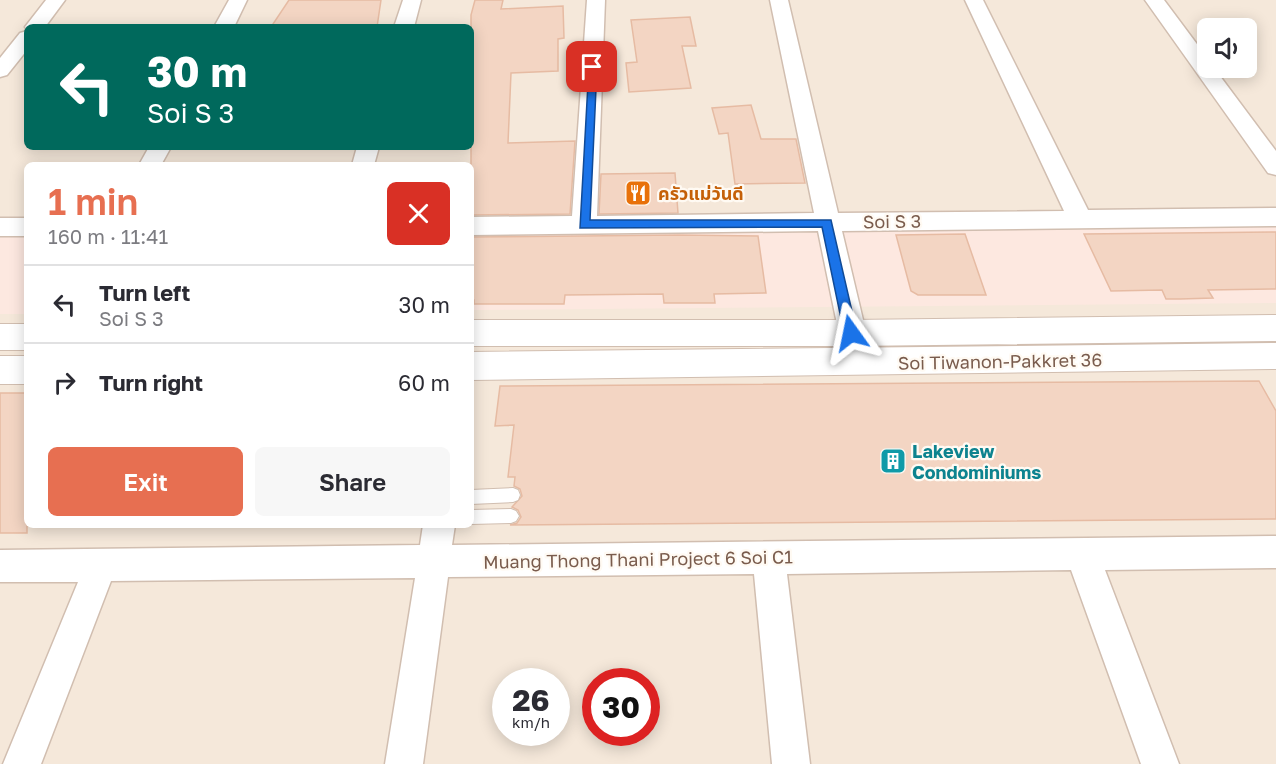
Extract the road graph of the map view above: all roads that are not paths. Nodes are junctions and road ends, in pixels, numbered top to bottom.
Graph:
1 (56, 0) edge
2 (238, 0) edge
3 (412, 0) edge
4 (596, 0) edge
5 (778, 0) edge
6 (974, 0) edge
7 (1154, 0) edge
8 (37, 24) edge
9 (226, 24) edge
10 (405, 24) edge
11 (24, 41) edge
12 (0, 71) edge
13 (1276, 167) edge
14 (1078, 217) junction
15 (1276, 217) edge
16 (827, 223) junction
17 (584, 225) junction
18 (474, 226) edge
19 (0, 227) edge
20 (24, 227) edge
21 (1269, 328) edge
22 (474, 333) edge
23 (0, 337) edge
24 (24, 337) edge
25 (855, 348) junction
26 (1276, 356) edge
27 (474, 366) edge
28 (0, 370) edge
29 (24, 370) edge
30 (513, 495) dead end
31 (474, 497) edge
32 (511, 516) dead end
33 (474, 517) edge
34 (438, 528) edge
35 (1276, 552) edge
36 (1082, 554) junction
37 (769, 558) junction
38 (433, 562) junction
39 (0, 566) edge
40 (101, 566) junction
41 (22, 764) edge
42 (404, 764) edge
43 (791, 764) edge
44 (1160, 764) edge

1 - 8 street
2 - 9 street
3 - 10 street
4 - 17 street
5 - 16 street
6 - 14 street
7 - 13 street
11 - 12 street
14 - 15 street, Soi S 3
14 - 16 street, Soi S 3
16 - 17 street, Soi S 3
16 - 25 street
17 - 18 street, Soi S 3
19 - 20 street
21 - 25 street, Soi Tiwanon-Pakkret 36
21 - 26 street
22 - 25 street, Soi Tiwanon-Pakkret 36
23 - 24 street
25 - 26 street, Soi Tiwanon-Pakkret 36
25 - 27 street, Soi Tiwanon-Pakkret 36
28 - 29 street
30 - 31 lane
32 - 33 lane
34 - 38 street
35 - 36 street, Muang Thong Thani Project 6 Soi C1
36 - 37 street, Muang Thong Thani Project 6 Soi C1
36 - 44 street
37 - 38 street, Muang Thong Thani Project 6 Soi C1
37 - 43 street
38 - 40 street, Muang Thong Thani Project 6 Soi C1
38 - 42 street
39 - 40 street, Muang Thong Thani Project 6 Soi C1
40 - 41 street

